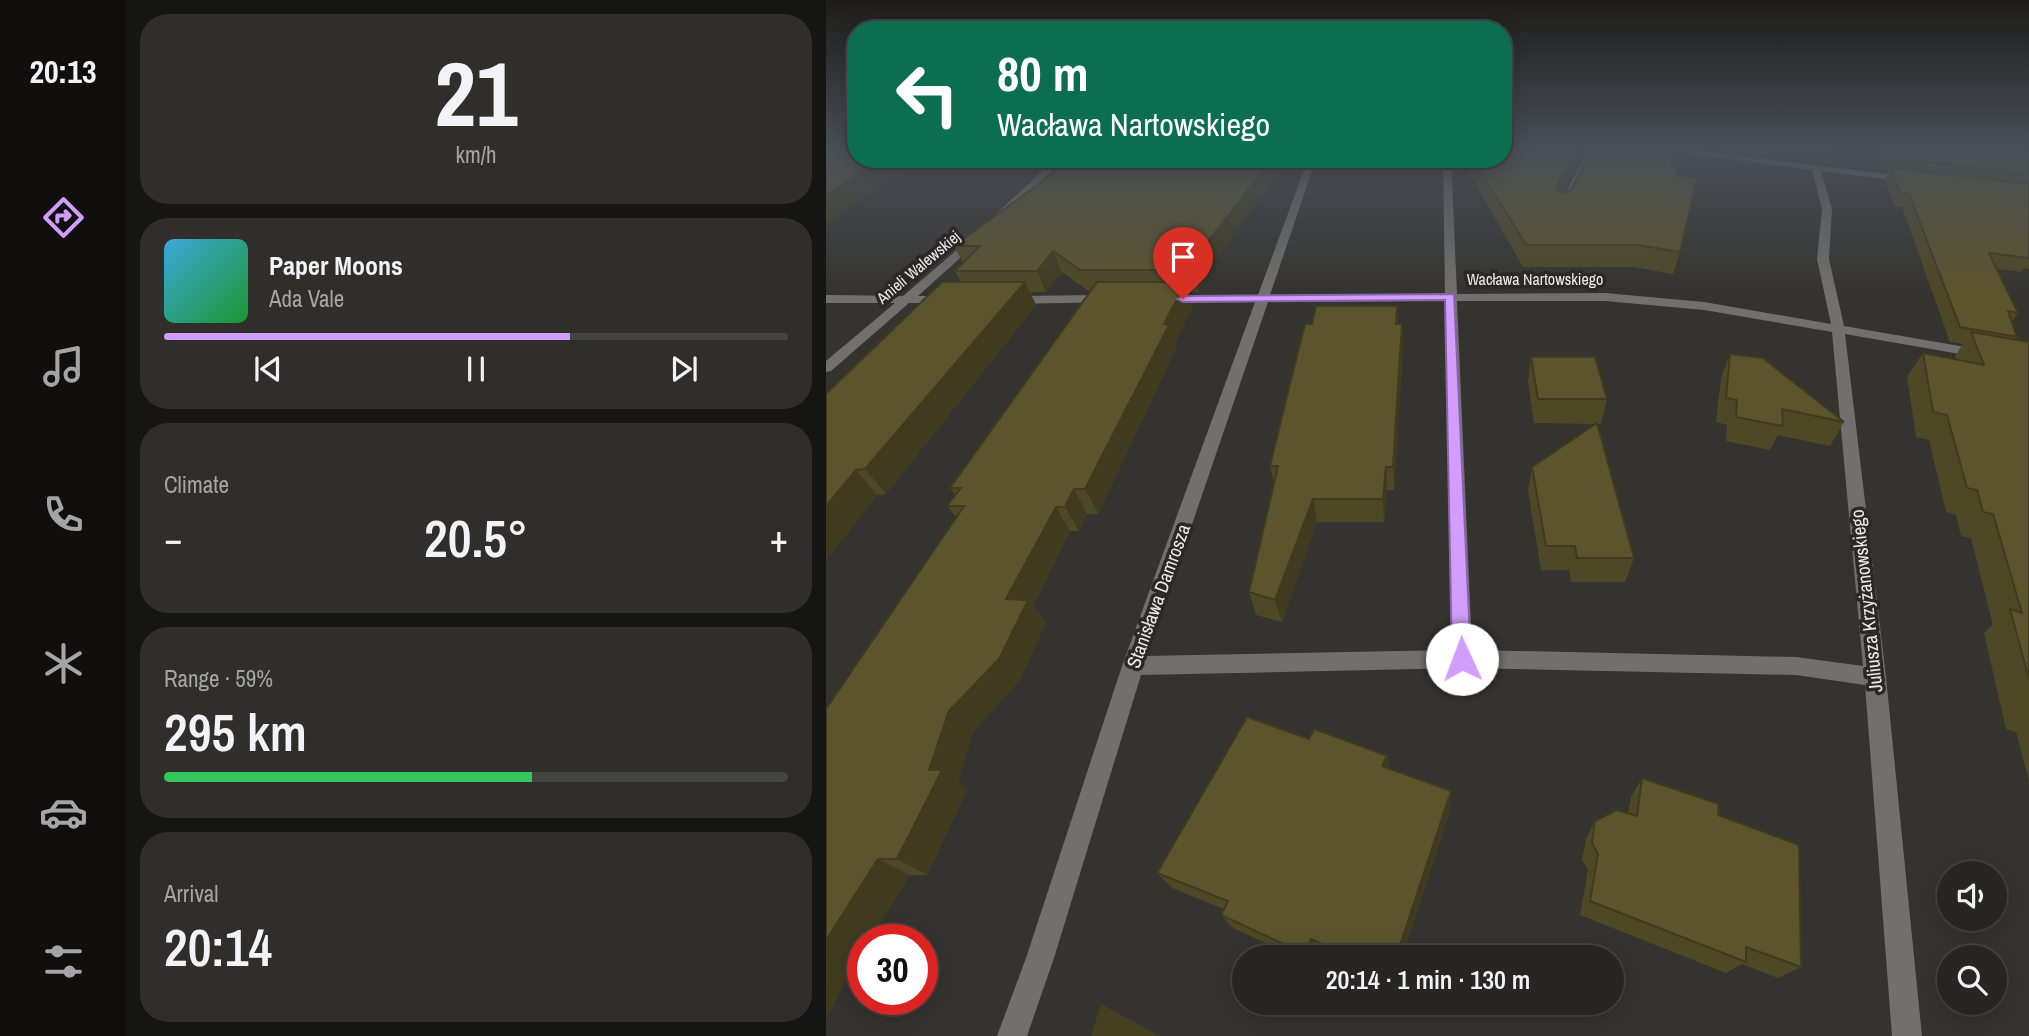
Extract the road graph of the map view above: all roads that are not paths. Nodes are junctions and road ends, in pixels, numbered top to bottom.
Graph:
1 (1020, 196) edge
2 (1299, 196) edge
3 (1448, 196) edge
4 (1568, 196) edge
5 (1824, 196) edge
6 (1561, 209) edge
7 (993, 222) edge
8 (984, 231) edge
9 (1450, 296) junction
10 (826, 299) edge
11 (1116, 299) edge
12 (1156, 299) edge
13 (1264, 299) junction
14 (903, 300) junction
15 (956, 300) edge
16 (996, 300) edge
17 (1838, 328) junction
18 (2029, 362) edge
19 (826, 369) edge
20 (1462, 659) junction
21 (1133, 666) junction
22 (1875, 677) junction
23 (1012, 1036) edge
24 (1907, 1036) edge

1 - 7 street
2 - 13 street, Stanisława Damrosza
3 - 9 street
4 - 6 street
5 - 17 street, Juliusza Krzyżanowskiego
8 - 14 street, Anieli Walewskiej
9 - 13 street, Wacława Nartowskiego
9 - 17 street, Wacława Nartowskiego
9 - 20 street
10 - 14 street
11 - 16 street
12 - 13 street, Wacława Nartowskiego
13 - 21 street, Stanisława Damrosza
14 - 15 street
14 - 19 street, Anieli Walewskiej
17 - 18 street, Wacława Nartowskiego
17 - 22 street, Juliusza Krzyżanowskiego
20 - 21 street
20 - 22 street
21 - 23 street, Stanisława Damrosza
22 - 24 street, Juliusza Krzyżanowskiego

